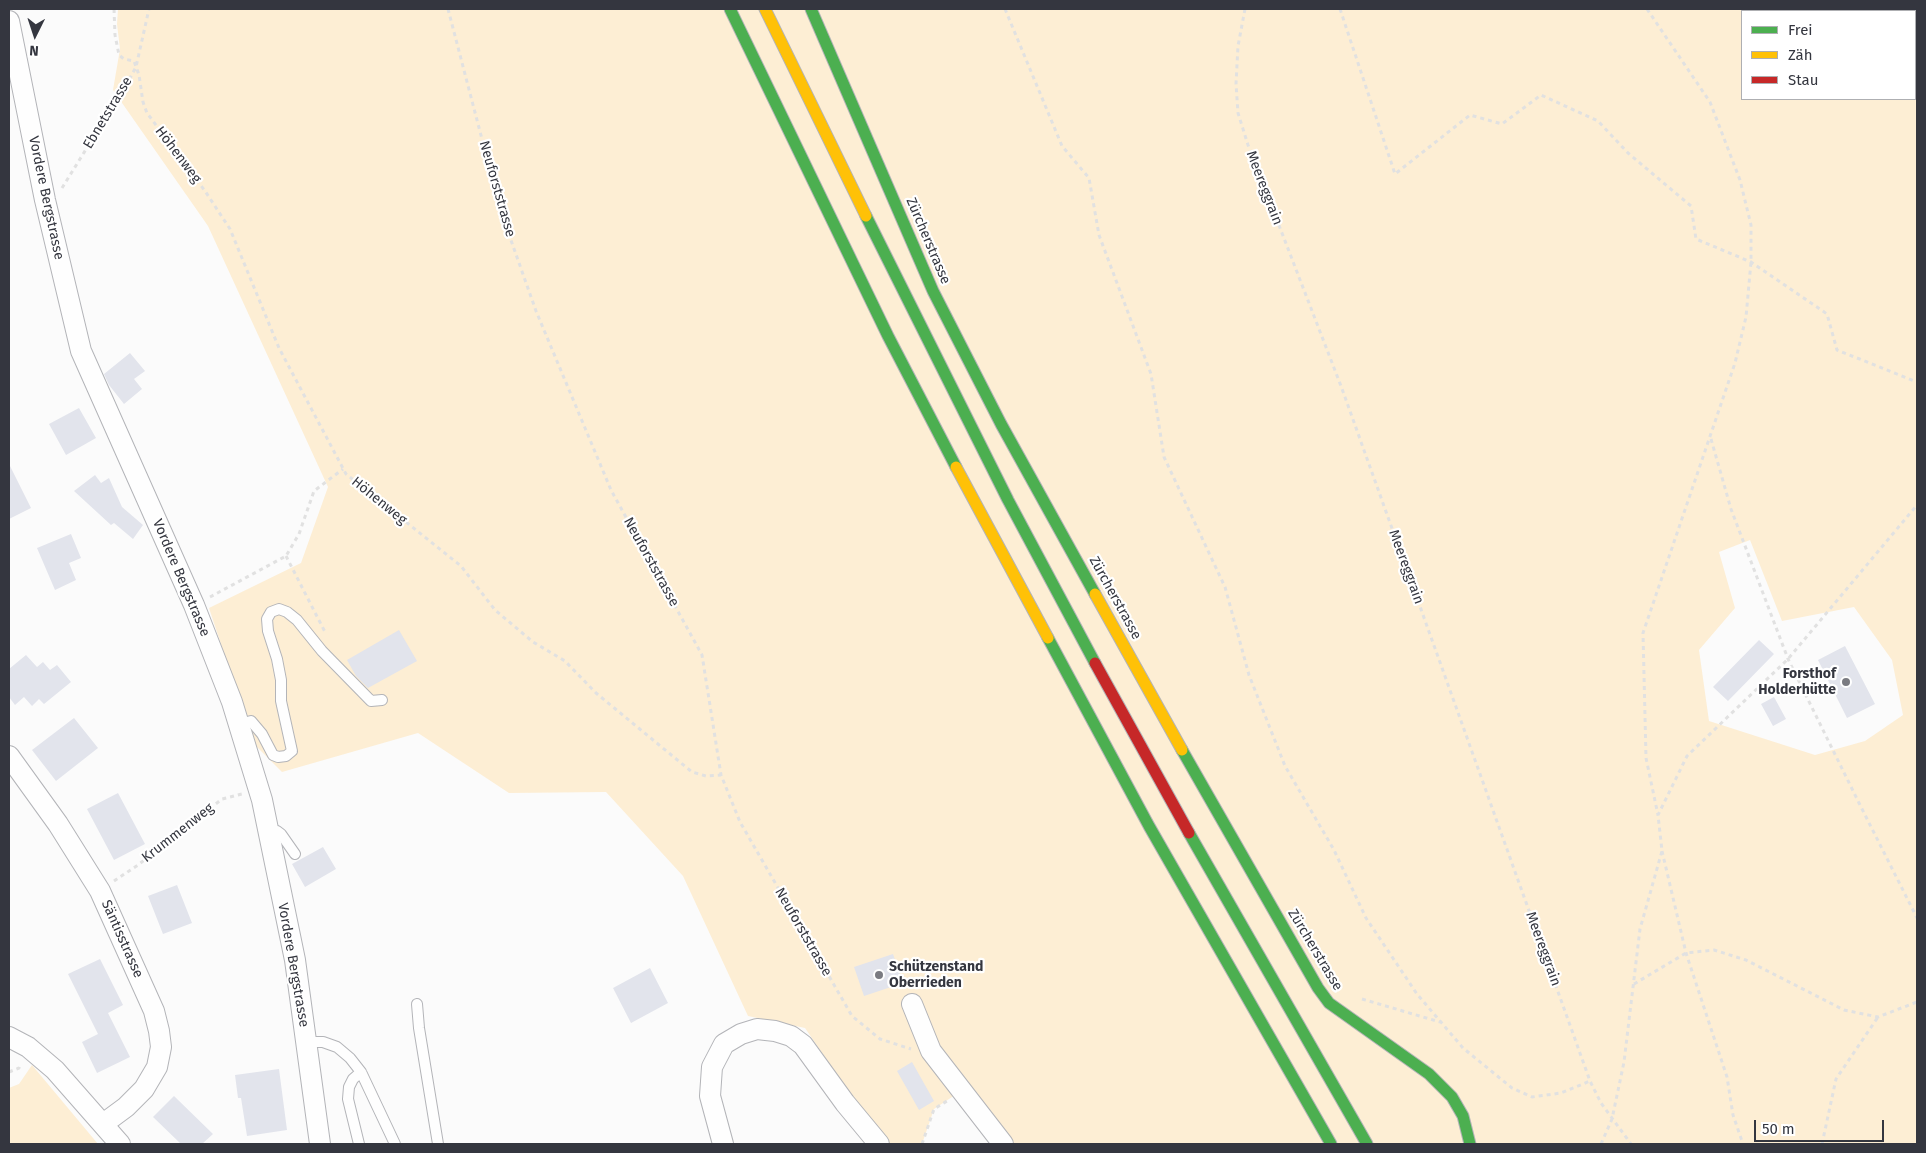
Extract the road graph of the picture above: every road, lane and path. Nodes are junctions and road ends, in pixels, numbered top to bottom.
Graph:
1 (114, 9) edge
2 (149, 9) edge
3 (448, 9) edge
4 (730, 9) edge
5 (765, 9) edge
6 (811, 9) edge
7 (1005, 9) edge
8 (1246, 9) edge
9 (1340, 9) edge
10 (1647, 9) edge
11 (9, 21) edge
12 (136, 67) junction
13 (59, 192) dead end
14 (1751, 262) junction
15 (1917, 382) edge
16 (1711, 438) junction
17 (343, 469) junction
18 (1917, 505) edge
19 (286, 556) junction
20 (194, 605) junction
21 (330, 640) dead end
22 (1788, 659) junction
23 (382, 700) dead end
24 (239, 724) junction
25 (9, 756) edge
26 (722, 775) junction
27 (262, 800) junction
28 (1658, 815) junction
29 (268, 830) junction
30 (1662, 851) junction
31 (295, 854) dead end
32 (100, 891) junction
33 (1917, 918) edge
34 (1686, 953) junction
35 (1634, 984) junction
36 (1359, 998) dead end
37 (1916, 1001) edge
38 (417, 1004) dead end
39 (912, 1004) dead end
40 (1878, 1017) junction
41 (1441, 1022) junction
42 (9, 1037) edge
43 (306, 1042) junction
44 (931, 1051) junction
45 (361, 1072) junction
46 (1590, 1080) junction
47 (934, 1109) dead end
48 (1612, 1119) junction
49 (103, 1124) junction
50 (120, 1144) edge
51 (320, 1144) edge
52 (359, 1144) edge
53 (395, 1144) edge
54 (438, 1144) edge
55 (723, 1144) edge
56 (879, 1144) edge
57 (922, 1144) edge
58 (1003, 1144) edge
59 (1331, 1144) edge
60 (1367, 1144) edge
61 (1470, 1144) edge
62 (1601, 1144) edge
63 (1632, 1144) edge
64 (1743, 1144) edge
65 (1822, 1144) edge

1 - 12 path, Ebnetstrasse
2 - 12 path
3 - 26 path, Neuforststrasse
4 - 59 main road
5 - 60 main road
6 - 61 main road, Zürcherstrasse
7 - 41 path
8 - 46 path, Meereggrain
9 - 14 path
10 - 14 path
11 - 20 street, Vordere Bergstrasse
12 - 13 path, Ebnetstrasse
12 - 17 path, Höhenweg
14 - 15 path
14 - 16 path
16 - 22 path
16 - 28 path
17 - 19 path
17 - 26 path, Höhenweg
18 - 22 path
19 - 20 path
19 - 21 path
20 - 24 street, Vordere Bergstrasse
22 - 28 path
22 - 33 path
23 - 24 lane
24 - 27 street, Vordere Bergstrasse
25 - 32 street, Säntisstrasse
26 - 44 path, Neuforststrasse
27 - 29 street, Vordere Bergstrasse
27 - 32 path, Krummenweg
28 - 30 path
29 - 31 lane
29 - 43 street, Vordere Bergstrasse
30 - 34 path
30 - 35 path
32 - 49 street, Säntisstrasse
34 - 35 path
34 - 40 path
34 - 64 path
35 - 48 path
36 - 41 path
37 - 40 path
38 - 54 lane
39 - 44 street
40 - 65 path
41 - 46 path
42 - 49 street
43 - 45 lane
43 - 51 street, Vordere Bergstrasse
44 - 58 street
45 - 52 lane
45 - 53 lane
46 - 48 path, Meereggrain
47 - 57 path
48 - 62 path
48 - 63 path, Meereggrain
49 - 50 street
55 - 56 street

